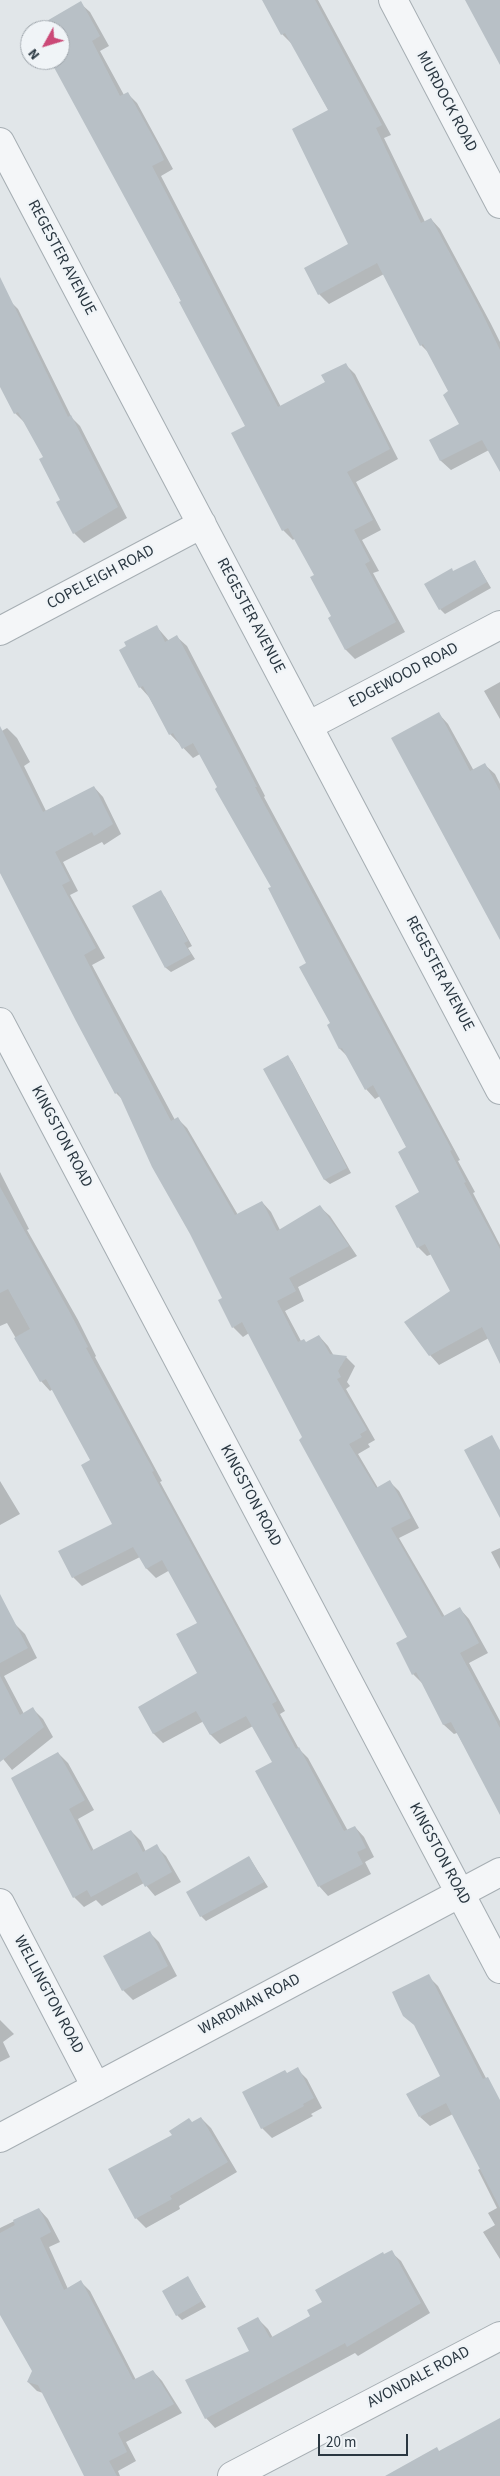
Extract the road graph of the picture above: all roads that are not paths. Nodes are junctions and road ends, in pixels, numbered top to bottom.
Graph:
1 (393, 0) edge
2 (0, 142) edge
3 (500, 204) edge
4 (202, 524) junction
5 (500, 625) edge
6 (0, 631) edge
7 (308, 726) junction
8 (0, 1022) edge
9 (500, 1090) edge
10 (500, 1872) edge
11 (460, 1893) junction
12 (0, 1903) edge
13 (500, 1969) edge
14 (96, 2087) junction
15 (0, 2138) edge
16 (500, 2336) edge
17 (232, 2476) edge

1 - 3 street, MURDOCK ROAD
2 - 4 street, REGESTER AVENUE
4 - 6 street, COPELEIGH ROAD
4 - 7 street, REGESTER AVENUE
5 - 7 street, EDGEWOOD ROAD
7 - 9 street, REGESTER AVENUE
8 - 11 street, KINGSTON ROAD
10 - 11 street, WARDMAN ROAD
11 - 13 street, KINGSTON ROAD
11 - 14 street, WARDMAN ROAD
12 - 14 street, WELLINGTON ROAD
14 - 15 street, WARDMAN ROAD
16 - 17 street, AVONDALE ROAD

